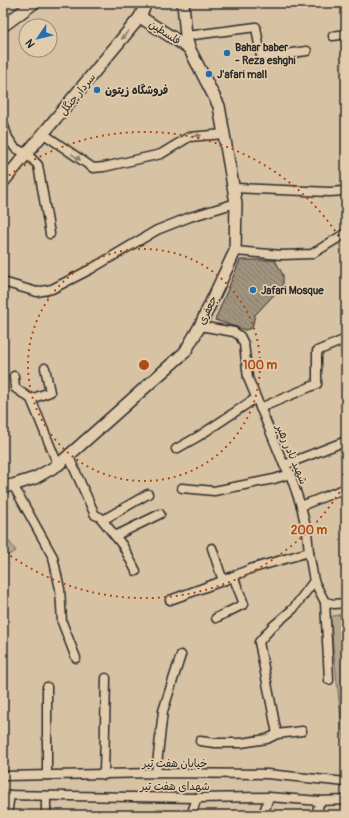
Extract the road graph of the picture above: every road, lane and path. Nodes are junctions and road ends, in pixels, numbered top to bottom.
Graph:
1 (34, 3) edge
2 (146, 3) edge
3 (184, 3) edge
4 (140, 16) junction
5 (3, 26) edge
6 (346, 34) edge
7 (186, 36) junction
8 (333, 36) dead end
9 (189, 48) junction
10 (307, 51) dead end
11 (3, 123) edge
12 (44, 134) junction
13 (224, 134) junction
14 (27, 154) junction
15 (3, 182) edge
16 (234, 188) junction
17 (346, 188) edge
18 (236, 204) junction
19 (346, 232) edge
20 (50, 234) dead end
21 (235, 251) junction
22 (3, 282) edge
23 (200, 326) junction
24 (346, 339) edge
25 (45, 368) dead end
26 (14, 376) dead end
27 (256, 398) junction
28 (30, 400) junction
29 (260, 408) junction
30 (346, 441) edge
31 (176, 449) dead end
32 (69, 457) junction
33 (58, 465) junction
34 (284, 465) junction
35 (290, 474) junction
36 (8, 486) edge
37 (182, 488) dead end
38 (346, 488) edge
39 (148, 494) dead end
40 (301, 506) junction
41 (160, 514) dead end
42 (103, 520) junction
43 (115, 536) junction
44 (212, 548) dead end
45 (309, 552) junction
46 (136, 571) dead end
47 (233, 576) junction
48 (223, 581) junction
49 (314, 581) junction
50 (170, 600) dead end
51 (325, 602) junction
52 (346, 603) edge
53 (216, 618) dead end
54 (181, 655) dead end
55 (76, 658) dead end
56 (106, 678) dead end
57 (329, 680) dead end
58 (47, 687) dead end
59 (302, 731) dead end
60 (276, 734) junction
61 (200, 741) dead end
62 (156, 773) junction
63 (104, 774) junction
64 (47, 775) junction
65 (3, 776) edge
66 (346, 782) edge
67 (6, 795) edge
68 (46, 796) junction
69 (269, 797) junction
70 (197, 798) junction
71 (346, 800) edge
72 (320, 801) junction
73 (7, 815) edge
74 (46, 815) edge
75 (191, 815) edge
76 (263, 815) edge
77 (316, 815) edge

1 - 5 main road
2 - 4 main road, سردار جنگل
3 - 7 main road, جعفری
4 - 9 main road, فلسطین
4 -> 12 main road, سردار جنگل
6 - 8 street
7 - 9 main road, جعفری
7 - 10 street
9 - 13 main road, جعفری
11 - 14 street
12 -> 13 street
12 - 14 main road, سردار جنگل
13 - 16 main road, جعفری
14 - 15 main road, سردار جنگل
14 - 20 street
16 - 17 street
16 - 18 main road, جعفری
18 - 21 main road, جعفری
18 - 22 street
19 - 21 street
21 - 23 main road, جعفری
23 - 27 street, شهید نادر رهبر
23 - 32 main road, جعفری
24 - 29 street
25 - 28 street
26 - 28 street
27 - 29 street, شهید نادر رهبر
27 - 31 street
28 - 33 street
29 - 34 street, شهید نادر رهبر
30 - 34 street
32 - 33 main road, جعفری
32 - 42 street
33 - 36 main road, جعفری
34 - 35 street, شهید نادر رهبر
35 - 37 street
35 - 40 street, شهید نادر رهبر
36 - 55 street
38 - 40 street
39 - 42 street
40 - 45 street, شهید نادر رهبر
41 - 43 street
42 - 43 street
43 - 46 street
44 - 48 street
45 - 47 street
45 - 49 street, شهید نادر رهبر
47 - 48 street
47 - 53 street
48 - 50 street
49 - 51 street, شهید نادر رهبر
49 - 60 street
51 - 52 street
51 - 57 street
54 - 62 street
56 - 63 street
58 - 64 street
59 - 60 street
60 - 61 street
62 - 63 street, خیابان هفت تیر
62 - 66 street, خیابان هفت تیر
63 - 64 street, خیابان هفت تیر
64 - 65 street, خیابان هفت تیر
67 - 68 street, شهدای هفت تیر
67 - 73 street
68 - 70 street, شهدای هفت تیر
68 - 74 street
69 - 70 street, شهدای هفت تیر
69 - 72 street, شهدای هفت تیر
69 - 76 street
70 - 75 street
71 - 72 street, شهدای هفت تیر
72 - 77 street

